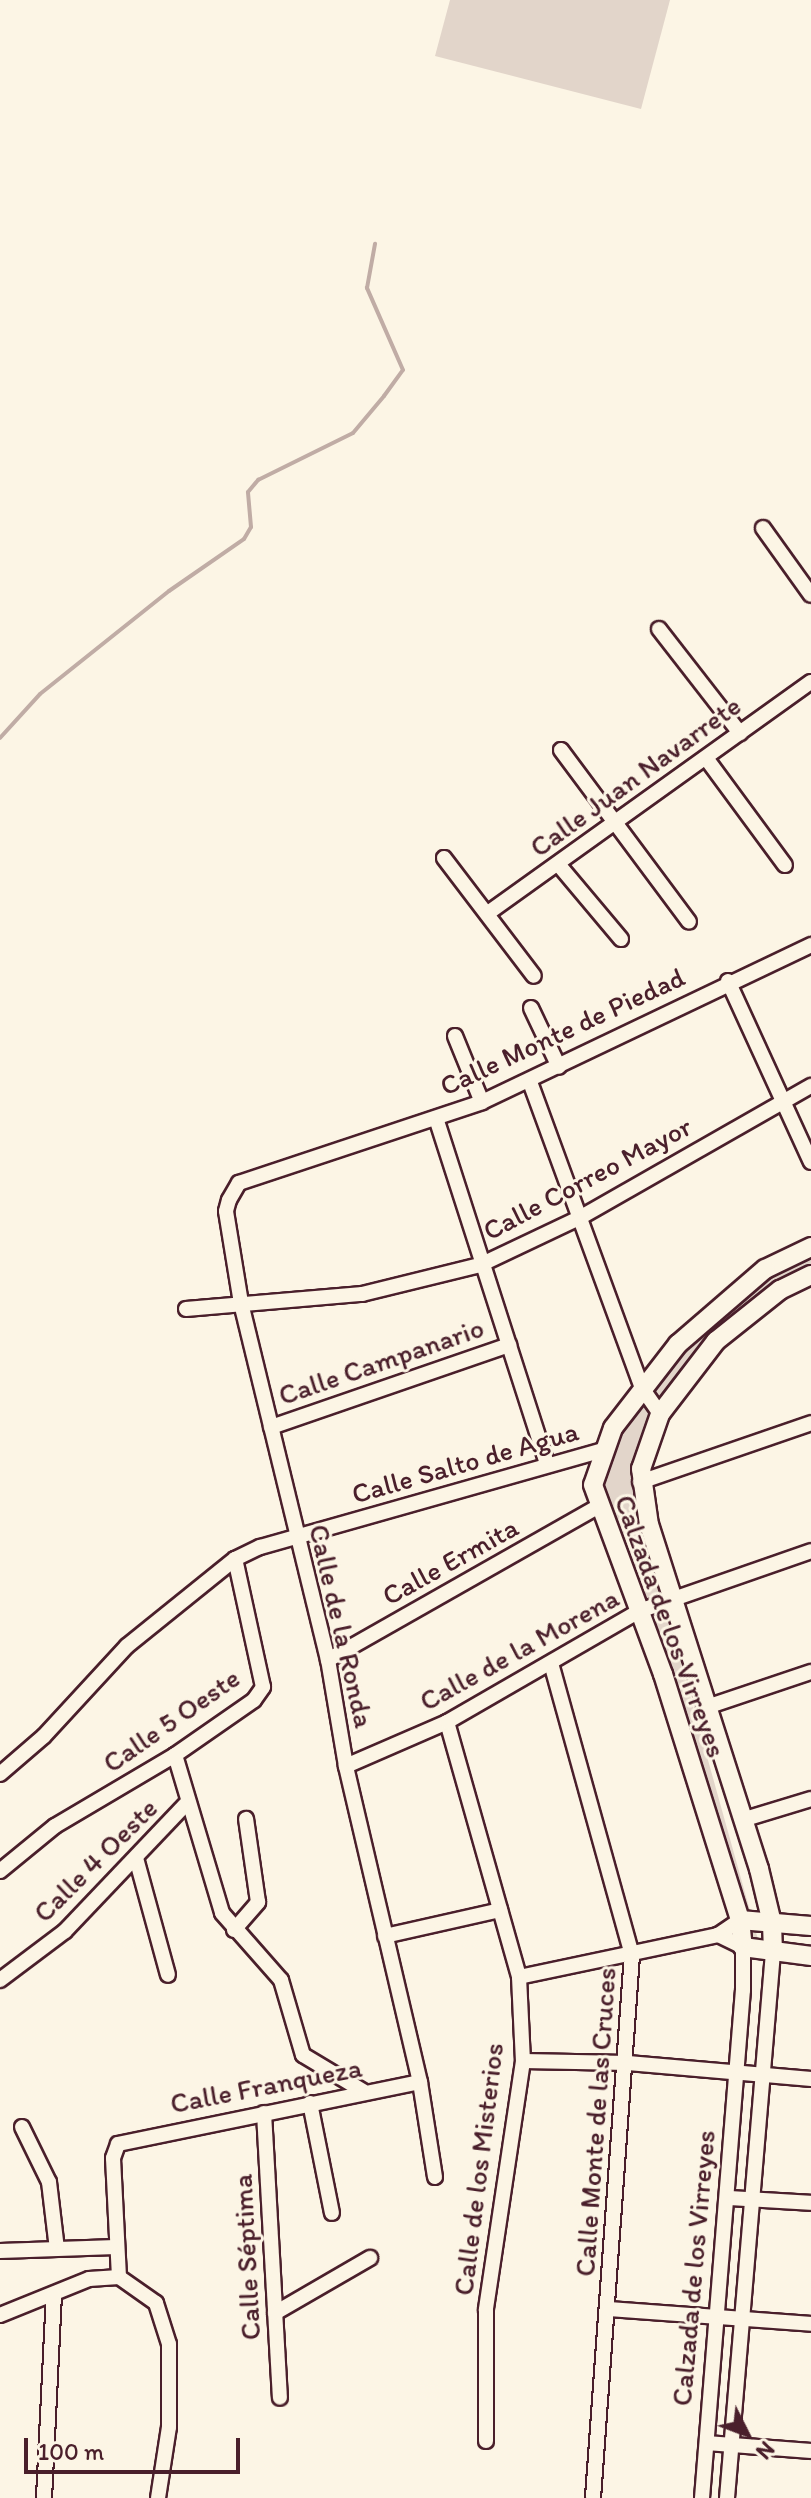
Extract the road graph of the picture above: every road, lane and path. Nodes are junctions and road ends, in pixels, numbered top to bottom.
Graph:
1 (763, 528) dead end
2 (811, 595) edge
3 (659, 629) dead end
4 (811, 683) edge
5 (740, 733) junction
6 (561, 750) dead end
7 (706, 758) junction
8 (618, 822) junction
9 (444, 858) dead end
10 (558, 864) junction
11 (785, 865) dead end
12 (488, 913) junction
13 (689, 922) dead end
14 (621, 939) dead end
15 (811, 945) edge
16 (534, 976) dead end
17 (728, 981) junction
18 (531, 1008) dead end
19 (455, 1036) dead end
20 (559, 1067) junction
21 (530, 1082) junction
22 (811, 1086) edge
23 (785, 1099) junction
24 (482, 1102) junction
25 (436, 1118) junction
26 (811, 1162) edge
27 (239, 1183) joint
28 (581, 1217) junction
29 (811, 1247) edge
30 (480, 1265) junction
31 (811, 1275) edge
32 (241, 1303) junction
33 (186, 1309) dead end
34 (509, 1345) junction
35 (642, 1388) junction
36 (660, 1414) junction
37 (811, 1423) edge
38 (271, 1427) junction
39 (603, 1450) junction
40 (547, 1464) junction
41 (640, 1482) junction
42 (597, 1507) junction
43 (295, 1537) junction
44 (811, 1551) edge
45 (235, 1559) junction
46 (671, 1597) junction
47 (639, 1611) junction
48 (328, 1660) junction
49 (551, 1663) junction
50 (811, 1672) edge
51 (704, 1708) junction
52 (447, 1722) junction
53 (175, 1755) junction
54 (346, 1766) junction
55 (0, 1774) edge
56 (811, 1799) edge
57 (186, 1804) junction
58 (246, 1819) dead end
59 (742, 1820) junction
60 (136, 1858) junction
61 (0, 1871) edge
62 (500, 1910) junction
63 (740, 1920) junction
64 (772, 1923) junction
65 (811, 1926) edge
66 (234, 1930) junction
67 (718, 1935) junction
68 (385, 1936) junction
69 (743, 1947) junction
70 (773, 1952) junction
71 (632, 1955) junction
72 (811, 1956) edge
73 (168, 1975) dead end
74 (519, 1977) junction
75 (0, 1980) edge
76 (523, 2061) junction
77 (628, 2063) junction
78 (737, 2072) junction
79 (765, 2075) junction
80 (811, 2079) edge
81 (420, 2082) junction
82 (363, 2091) junction
83 (310, 2103) junction
84 (264, 2113) junction
85 (22, 2127) dead end
86 (435, 2177) dead end
87 (728, 2198) junction
88 (754, 2199) junction
89 (811, 2203) edge
90 (332, 2213) dead end
91 (116, 2247) junction
92 (57, 2249) junction
93 (0, 2251) edge
94 (370, 2258) dead end
95 (119, 2277) junction
96 (54, 2295) junction
97 (609, 2309) junction
98 (275, 2313) junction
99 (0, 2315) edge
100 (718, 2316) junction
101 (746, 2318) junction
102 (811, 2324) edge
103 (280, 2398) dead end
104 (486, 2441) dead end
105 (707, 2443) junction
106 (733, 2446) junction
107 (811, 2451) edge
108 (44, 2498) edge
109 (158, 2498) edge
110 (593, 2498) edge
111 (702, 2498) edge
112 (727, 2498) edge

1 - 2 street
3 - 5 street
4 - 5 street, Calle Juan Navarrete
5 - 7 street, Calle Juan Navarrete
6 - 8 street
7 - 8 street, Calle Juan Navarrete
7 - 11 street
8 - 10 street, Calle Juan Navarrete
8 - 13 street
9 - 12 street
10 - 12 street, Calle Juan Navarrete
10 - 14 street
12 - 16 street
15 - 17 street, Calle Monte de Piedad
17 - 20 street, Calle Monte de Piedad
17 - 23 street
18 - 20 street
19 - 24 street
20 - 21 street, Calle Monte de Piedad
21 - 24 street, Calle Monte de Piedad
21 - 28 street
22 - 23 street, Calle Correo Mayor
23 - 26 street
23 - 28 street, Calle Correo Mayor
24 - 25 street, Calle Monte de Piedad
25 - 27 street, Calle Monte de Piedad
25 - 30 street
27 - 32 street, Calle de la Ronda
28 - 30 street, Calle Correo Mayor
28 - 35 street
29 - 35 street, Calzada de los Virreyes
30 - 32 street, Calle Correo Mayor
30 - 34 street
31 - 36 street, Calzada de los Virreyes
32 - 33 street, Calle Correo Mayor
32 - 38 street, Calle de la Ronda
34 - 38 street, Calle Campanario
34 - 40 street
35 - 36 street
35 - 39 street, Calzada de los Virreyes
36 - 41 street, Calzada de los Virreyes
37 - 41 street
38 - 43 street, Calle de la Ronda
39 - 40 street, Calle Salto de Agua
39 - 42 street, Calzada de los Virreyes
40 - 43 street, Calle Salto de Agua
41 - 46 street, Calzada de los Virreyes
42 - 47 street, Calzada de los Virreyes
42 - 48 street, Calle Ermita
43 - 45 street, Calle Salto de Agua
43 - 48 street, Calle de la Ronda
44 - 46 street, Calle de la Morena
45 - 53 street, Calle 5 Oeste
45 - 55 street, Calle Salto de Agua
46 - 47 street, Calle de la Morena
46 - 51 street, Calzada de los Virreyes
47 - 49 street, Calle de la Morena
47 - 63 street, Calzada de los Virreyes
48 - 54 street, Calle de la Ronda
49 - 52 street, Calle de la Morena
49 - 71 street, Calle Monte de las Cruces
50 - 51 street
51 - 59 street, Calzada de los Virreyes
52 - 54 street, Calle de la Morena
52 - 62 street, Calle de los Misterios
53 - 57 street
53 - 61 street, Calle 5 Oeste
54 - 68 street, Calle de la Ronda
56 - 59 street
57 - 60 street, Calle 4 Oeste
57 - 66 street
58 - 66 street
59 - 64 street, Calzada de los Virreyes
60 - 73 street
60 - 75 street, Calle 4 Oeste
62 - 68 street
62 - 74 street, Calle de los Misterios
63 - 64 street
63 - 67 street
63 - 69 street, Calzada de los Virreyes
64 - 65 street
64 - 70 street, Calzada de los Virreyes
66 - 82 street
67 - 69 street
67 - 71 street
68 - 81 street, Calle de la Ronda
69 - 70 street
69 - 78 street, Calzada de los Virreyes
70 - 72 street
70 - 79 street, Calzada de los Virreyes
71 - 74 street
71 - 77 street, Calle Monte de las Cruces
74 - 76 street, Calle de los Misterios
76 - 77 street
76 - 104 street, Calle de los Misterios
77 - 78 street
77 - 97 street, Calle Monte de las Cruces
78 - 79 street
78 - 87 street, Calzada de los Virreyes
79 - 80 street
79 - 88 street, Calzada de los Virreyes
81 - 82 street, Calle Franqueza
81 - 86 street, Calle de la Ronda
82 - 83 street, Calle Franqueza
83 - 84 street, Calle Franqueza
83 - 90 street
84 - 91 street, Calle Franqueza
84 - 98 street, Calle Séptima
85 - 92 street
87 - 88 street
87 - 100 street, Calzada de los Virreyes
88 - 89 street
88 - 101 street, Calzada de los Virreyes
91 - 92 street
91 - 95 street
92 - 93 street
94 - 98 street
95 - 96 street
95 - 109 street
96 - 99 street
96 - 108 street
97 - 100 street
97 - 110 street, Calle Monte de las Cruces
98 - 103 street, Calle Séptima
100 - 101 street
100 - 105 street, Calzada de los Virreyes
101 - 102 street
101 - 106 street, Calzada de los Virreyes
105 - 106 street
105 - 111 street, Calzada de los Virreyes
106 - 107 street
106 - 112 street, Calzada de los Virreyes

